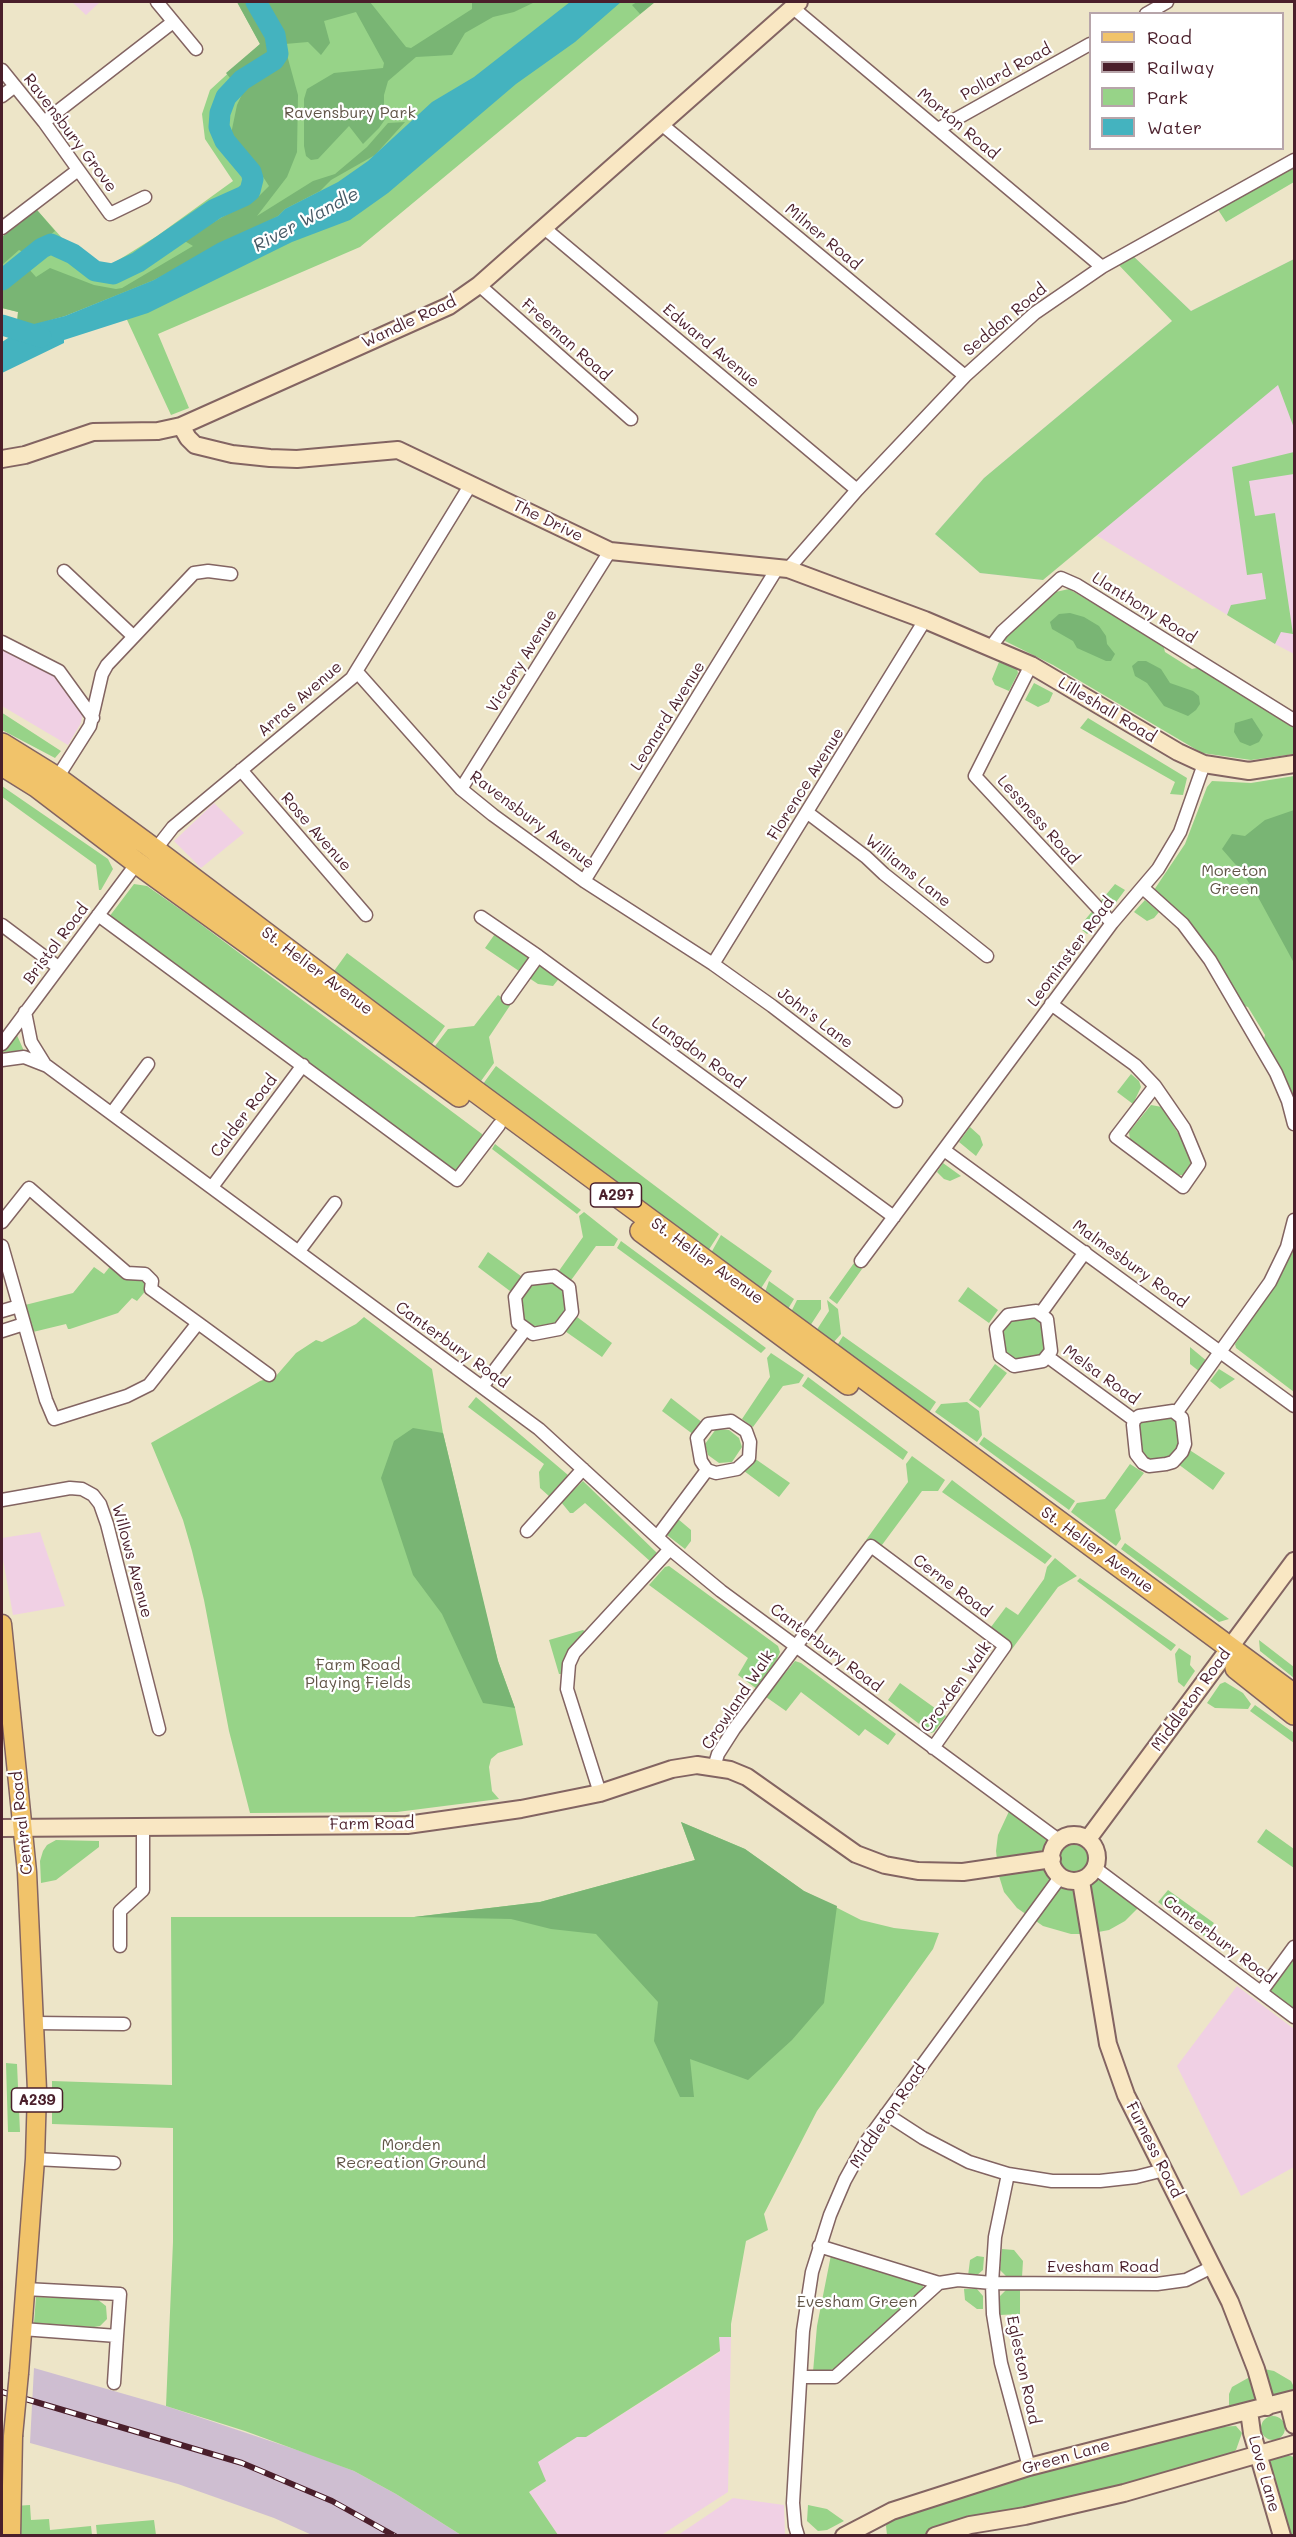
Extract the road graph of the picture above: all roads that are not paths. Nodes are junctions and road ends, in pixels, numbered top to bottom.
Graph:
1 (157, 2) edge
2 (1167, 2) edge
3 (795, 4) edge
4 (1150, 12) edge
5 (173, 22) junction
6 (1089, 45) edge
7 (196, 49) dead end
8 (2, 70) edge
9 (15, 86) junction
10 (2, 96) edge
11 (44, 122) junction
12 (660, 123) junction
13 (938, 129) junction
14 (1294, 160) edge
15 (78, 170) junction
16 (145, 197) dead end
17 (543, 227) junction
18 (2, 228) edge
19 (1102, 267) junction
20 (479, 285) junction
21 (965, 376) junction
22 (630, 419) dead end
23 (181, 426) junction
24 (2, 459) edge
25 (471, 484) junction
26 (857, 490) junction
27 (610, 551) junction
28 (783, 568) junction
29 (64, 571) dead end
30 (231, 574) dead end
31 (925, 620) junction
32 (133, 636) junction
33 (2, 642) edge
34 (990, 648) junction
35 (1031, 665) junction
36 (357, 672) junction
37 (93, 718) junction
38 (1294, 720) edge
39 (2, 744) edge
40 (1204, 764) junction
41 (1294, 764) edge
42 (2, 765) edge
43 (242, 770) junction
44 (57, 778) junction
45 (461, 789) junction
46 (808, 813) junction
47 (155, 849) junction
48 (137, 863) junction
49 (584, 881) junction
50 (1143, 888) junction
51 (98, 915) junction
52 (366, 915) dead end
53 (481, 917) dead end
54 (1112, 922) junction
55 (2, 925) edge
56 (538, 956) junction
57 (987, 956) dead end
58 (713, 964) junction
59 (58, 966) junction
60 (508, 998) dead end
61 (1052, 1004) junction
62 (26, 1012) junction
63 (2, 1044) edge
64 (2, 1060) edge
65 (148, 1064) dead end
66 (303, 1065) junction
67 (47, 1066) junction
68 (1155, 1086) junction
69 (896, 1101) dead end
70 (112, 1113) junction
71 (1294, 1124) edge
72 (499, 1125) junction
73 (944, 1150) junction
74 (212, 1187) junction
75 (335, 1203) dead end
76 (894, 1218) junction
77 (1294, 1220) edge
78 (2, 1222) edge
79 (299, 1251) junction
80 (1085, 1252) junction
81 (3, 1258) edge
82 (861, 1261) dead end
83 (19, 1306) junction
84 (2, 1311) edge
85 (1041, 1313) junction
86 (198, 1323) junction
87 (24, 1324) junction
88 (525, 1330) junction
89 (2, 1331) edge
90 (1221, 1352) junction
91 (1048, 1357) junction
92 (269, 1375) dead end
93 (483, 1387) junction
94 (1294, 1406) edge
95 (1176, 1412) junction
96 (1134, 1420) junction
97 (583, 1469) junction
98 (707, 1470) junction
99 (2, 1500) edge
100 (527, 1531) dead end
101 (657, 1537) junction
102 (670, 1549) junction
103 (880, 1552) joint
104 (1294, 1561) edge
105 (2, 1624) edge
106 (796, 1646) junction
107 (1005, 1646) joint
108 (1226, 1653) junction
109 (1294, 1695) edge
110 (1294, 1714) edge
111 (159, 1729) dead end
112 (933, 1748) junction
113 (714, 1767) junction
114 (600, 1793) junction
115 (143, 1826) junction
116 (23, 1827) junction
117 (2, 1828) edge
118 (1088, 1839) junction
119 (1060, 1841) junction
120 (1052, 1859) junction
121 (1095, 1868) junction
122 (1061, 1876) junction
123 (1081, 1881) junction
124 (120, 1946) dead end
125 (1294, 1947) edge
126 (1261, 1992) junction
127 (1294, 2017) edge
128 (35, 2023) junction
129 (124, 2024) dead end
130 (886, 2114) junction
131 (35, 2159) junction
132 (114, 2163) dead end
133 (1164, 2170) junction
134 (1008, 2174) junction
135 (819, 2246) junction
136 (1212, 2267) junction
137 (939, 2283) junction
138 (992, 2283) junction
139 (26, 2289) junction
140 (22, 2329) junction
141 (117, 2336) junction
142 (801, 2377) junction
143 (114, 2383) dead end
144 (1291, 2400) edge
145 (1267, 2407) junction
146 (1249, 2411) junction
147 (1294, 2425) edge
148 (1294, 2444) edge
149 (1259, 2454) junction
150 (1029, 2467) junction
151 (870, 2529) edge
152 (8, 2533) edge
153 (798, 2535) edge
154 (844, 2535) edge
155 (935, 2535) edge
156 (1282, 2535) edge

1 - 5 street
2 - 4 street
3 - 12 street, Wandle Road
3 - 13 street, Morton Road
5 - 7 street
5 - 11 street
6 - 13 street, Pollard Road
8 - 9 street, Ravensbury Grove
9 - 10 street
9 - 11 street, Ravensbury Grove
11 - 15 street, Ravensbury Grove
12 - 17 street, Wandle Road
12 - 21 street, Milner Road
13 - 19 street, Morton Road
14 - 19 street, Seddon Road
15 - 16 street, Ravensbury Grove
15 - 18 street
17 - 20 street, Wandle Road
17 - 26 street, Edward Avenue
19 - 21 street, Seddon Road
20 - 22 street, Freeman Road
20 - 23 street, Wandle Road
21 - 26 street, Seddon Road
23 - 24 street, Wandle Road
23 - 25 street, The Drive
25 - 27 street, The Drive
25 - 36 street, Arras Avenue
26 - 28 street, Seddon Road
27 - 28 street, The Drive
27 - 45 street, Victory Avenue
28 - 31 street, The Drive
28 - 49 street, Leonard Avenue
29 - 32 street
30 - 32 street
31 - 34 street, Lilleshall Road
31 - 46 street, Florence Avenue
32 - 37 street
33 - 37 street
34 - 35 street, Lilleshall Road
34 - 38 street, Llanthony Road
35 - 40 street, Lilleshall Road
35 - 54 street, Lessness Road
36 - 43 street, Arras Avenue
36 - 45 street, Ravensbury Avenue
37 - 44 street
39 - 44 highway, St. Helier Avenue / A297
40 - 41 street, Lilleshall Road
40 - 50 street, Leominster Road
42 - 48 highway, St. Helier Avenue / A297
43 - 47 street, Arras Avenue
43 - 52 street, Rose Avenue
44 - 47 highway, St. Helier Avenue / A297
45 - 49 street, Ravensbury Avenue
46 - 57 street, Williams Lane
46 - 58 street, Florence Avenue
47 - 108 highway, St. Helier Avenue / A297
48 - 51 street, Bristol Road
48 - 72 highway, St. Helier Avenue / A297
49 - 58 street, Ravensbury Avenue
50 - 54 street, Leominster Road
50 - 71 street
51 - 59 street, Bristol Road
51 - 66 street
53 - 56 street, Langdon Road
54 - 61 street, Leominster Road
55 - 59 street
56 - 60 street
56 - 76 street, Langdon Road
58 - 69 street, John's Lane
59 - 62 street, Bristol Road
61 - 68 street
61 - 73 street, Leominster Road
62 - 63 street, Bristol Road
62 - 67 street
64 - 67 street, Canterbury Road
65 - 70 street
66 - 72 street
66 - 74 street, Calder Road
67 - 70 street, Canterbury Road
68 - 68 street
70 - 74 street, Canterbury Road
72 - 108 highway, St. Helier Avenue / A297
73 - 76 street, Leominster Road
73 - 80 street, Malmesbury Road
74 - 79 street, Canterbury Road
75 - 79 street
76 - 82 street, Leominster Road
77 - 90 street
78 - 86 street
79 - 93 street, Canterbury Road
80 - 85 street
80 - 90 street, Malmesbury Road
81 - 83 street
83 - 84 street
83 - 87 street
85 - 91 street
85 - 91 street
86 - 87 street
86 - 92 street
87 - 89 street
88 - 88 street
88 - 93 street
90 - 94 street, Malmesbury Road
90 - 95 street
91 - 96 street, Melsa Road
93 - 97 street, Canterbury Road
95 - 96 street
95 - 96 street
97 - 100 street
97 - 101 street, Canterbury Road
98 - 98 street
98 - 101 street
99 - 111 street, Willows Avenue
101 - 102 street, Canterbury Road
102 - 106 street, Canterbury Road
102 - 114 street
103 - 106 street, Crowland Walk
103 - 107 street, Cerne Road
104 - 108 street, Middleton Road
105 - 116 main road, Central Road / A239
106 - 112 street, Canterbury Road
106 - 113 street, Crowland Walk
107 - 112 street, Croxden Walk
108 - 109 highway, St. Helier Avenue / A297
108 - 110 highway, St. Helier Avenue
108 - 118 street, Middleton Road
112 - 119 street, Canterbury Road
113 - 114 street, Farm Road
113 - 120 street, Farm Road
114 - 115 street, Farm Road
115 - 116 street, Farm Road
115 - 124 street
116 - 117 street, Farm Road
116 - 128 main road, Central Road / A239
118 - 119 street
118 - 121 street
119 - 120 street
120 - 122 street
121 - 123 street
121 - 126 street, Canterbury Road
122 - 123 street
122 - 130 street, Middleton Road
123 - 133 street, Furness Road
125 - 126 street
126 - 127 street, Canterbury Road
128 - 129 street
128 - 131 main road, Central Road / A239
130 - 134 street
130 - 135 street, Middleton Road
131 - 132 street
131 - 139 main road, Central Road / A239
133 - 134 street
133 - 136 street, Furness Road
134 - 138 street, Egleston Road
135 - 137 street
135 - 142 street, Middleton Road
136 - 138 street, Evesham Road
136 - 145 street, Furness Road
137 - 138 street
137 - 142 street
138 - 150 street, Egleston Road
139 - 140 main road, Central Road / A239
139 - 141 street
140 - 141 street
140 - 152 main road, Central Road / A239, bridge
141 - 143 street
142 - 153 street, Middleton Road
144 - 145 street, Green Lane
144 - 147 street
145 - 146 street, Green Lane
146 - 149 street, Love Lane
146 - 150 street, Green Lane
148 - 149 street
149 - 155 street
149 - 156 street, Love Lane
150 - 151 street, Green Lane
151 - 154 street, Green Lane

